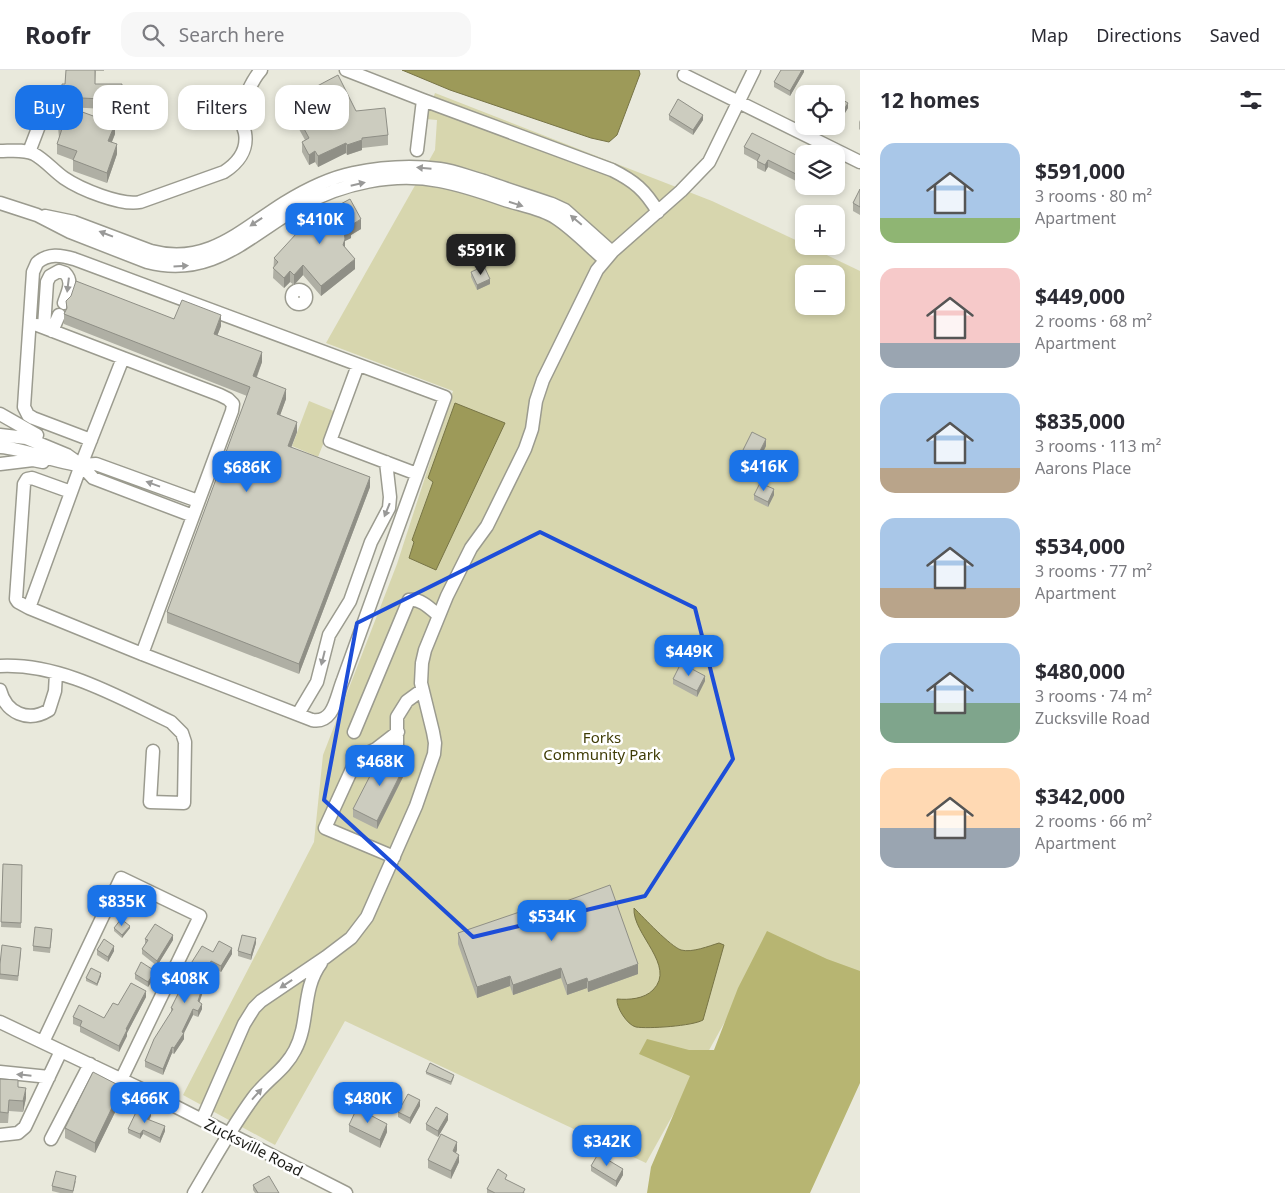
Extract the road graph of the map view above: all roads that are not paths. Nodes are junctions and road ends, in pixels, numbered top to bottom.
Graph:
1 (261, 70) edge
2 (346, 70) edge
3 (754, 70) edge
4 (684, 75) dead end
5 (423, 100) junction
6 (738, 103) junction
7 (37, 130) edge
8 (417, 150) dead end
9 (0, 151) edge
10 (29, 152) junction
11 (860, 162) edge
12 (0, 203) edge
13 (658, 212) junction
14 (608, 256) junction
15 (30, 322) junction
16 (48, 329) junction
17 (123, 358) junction
18 (358, 365) junction
19 (0, 414) edge
20 (0, 436) edge
21 (91, 440) junction
22 (0, 447) edge
23 (386, 462) junction
24 (0, 464) edge
25 (82, 465) junction
26 (417, 474) junction
27 (389, 488) junction
28 (71, 492) junction
29 (410, 496) junction
30 (198, 501) junction
31 (193, 516) junction
32 (29, 608) junction
33 (344, 612) junction
34 (438, 615) junction
35 (365, 620) junction
36 (142, 654) junction
37 (0, 666) edge
38 (56, 673) junction
39 (0, 690) edge
40 (422, 690) junction
41 (298, 714) junction
42 (354, 732) dead end
43 (398, 732) junction
44 (153, 751) dead end
45 (397, 754) edge
46 (394, 857) junction
47 (326, 957) junction
48 (0, 1022) edge
49 (43, 1042) junction
50 (61, 1051) junction
51 (90, 1064) junction
52 (0, 1072) edge
53 (49, 1077) junction
54 (121, 1080) junction
55 (202, 1120) junction
56 (230, 1134) junction
57 (0, 1135) edge
58 (51, 1139) dead end
59 (321, 1188) edge
60 (194, 1193) edge
61 (346, 1193) edge

1 - 10 street
2 - 5 street
3 - 6 street
4 - 6 street
5 - 8 street
5 - 13 street
6 - 11 street
6 - 13 street
7 - 10 street
9 - 10 street
12 - 14 street
13 - 14 street
14 - 34 street
15 - 16 street
15 - 18 street
15 - 21 street
16 -> 16 street
16 - 17 street
17 - 21 street
17 - 30 street
18 - 23 street
18 - 26 street
19 - 25 street
20 - 25 street
21 - 25 street
22 - 25 street
23 - 26 street
23 - 27 street
24 - 25 street
25 - 28 street
30 -> 25 street
25 - 31 street
26 - 29 street
27 - 29 street
27 -> 33 street
28 - 32 street
28 - 32 street
29 - 35 street
30 - 31 street
31 - 36 street
32 - 36 street
33 - 35 street
33 -> 41 street
34 - 40 street
34 - 42 street
35 - 41 street
36 - 41 street
37 - 38 street
38 - 39 street
38 - 44 street
40 - 43 street
40 - 46 street
43 - 45 street
43 - 46 street
46 - 47 street
47 -> 55 street
56 -> 47 street
48 - 49 street, Zucksville Road
49 - 50 street, Zucksville Road
49 - 54 street
50 - 51 street, Zucksville Road
50 - 53 street
51 - 54 street, Zucksville Road
51 - 58 street
53 -> 52 street
53 - 57 street
54 - 55 street, Zucksville Road
55 - 56 street, Zucksville Road
56 - 59 street, Zucksville Road
56 - 60 street
59 - 61 street, Zucksville Road

